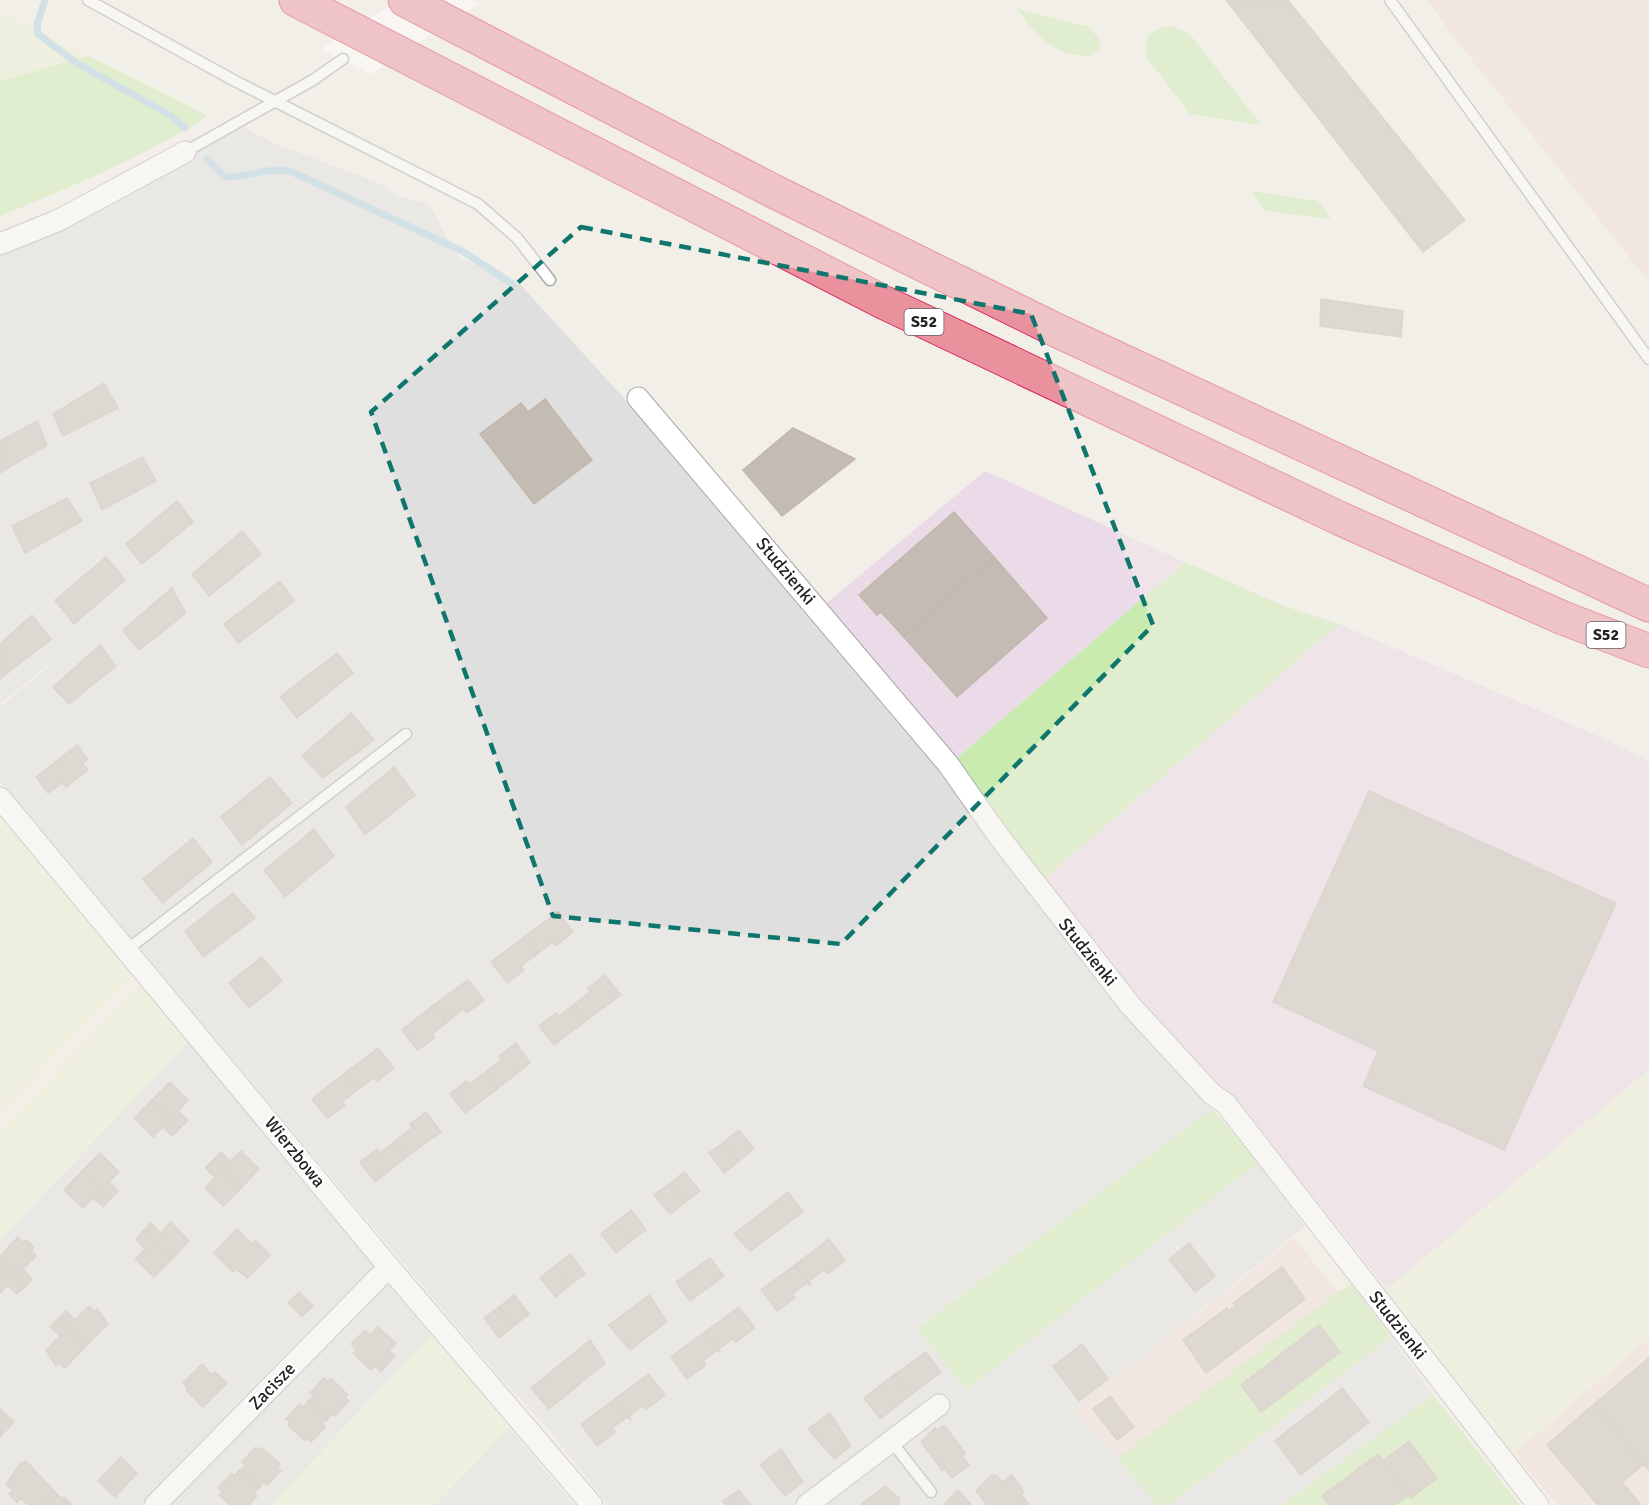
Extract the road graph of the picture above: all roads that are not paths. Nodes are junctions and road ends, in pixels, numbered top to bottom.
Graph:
1 (88, 0) edge
2 (296, 0) edge
3 (405, 0) edge
4 (1390, 0) edge
5 (343, 59) dead end
6 (277, 101) junction
7 (185, 152) joint
8 (0, 244) edge
9 (550, 280) dead end
10 (1649, 359) edge
11 (638, 398) dead end
12 (1593, 582) junction
13 (1649, 599) edge
14 (1649, 605) edge
15 (1563, 618) junction
16 (1649, 651) edge
17 (1649, 671) edge
18 (406, 734) dead end
19 (0, 798) edge
20 (128, 949) junction
21 (389, 1267) junction
22 (939, 1405) dead end
23 (891, 1441) junction
24 (931, 1492) dead end
25 (155, 1505) edge
26 (592, 1505) edge
27 (807, 1505) edge
28 (1538, 1505) edge

1 - 6 lane
2 - 15 highway, S52
3 - 12 highway, S52
4 - 10 lane
5 - 6 lane
6 - 7 lane
6 - 9 lane
7 - 8 street
11 - 28 street, Studzienki
12 - 13 highway
12 - 14 highway, S52
15 - 16 highway, S52
15 - 17 highway
18 - 20 lane
19 - 20 street, Wierzbowa
20 - 21 street, Wierzbowa
21 - 25 street, Zacisze
21 - 26 street, Wierzbowa
22 - 23 street
23 - 24 lane
23 - 27 street

